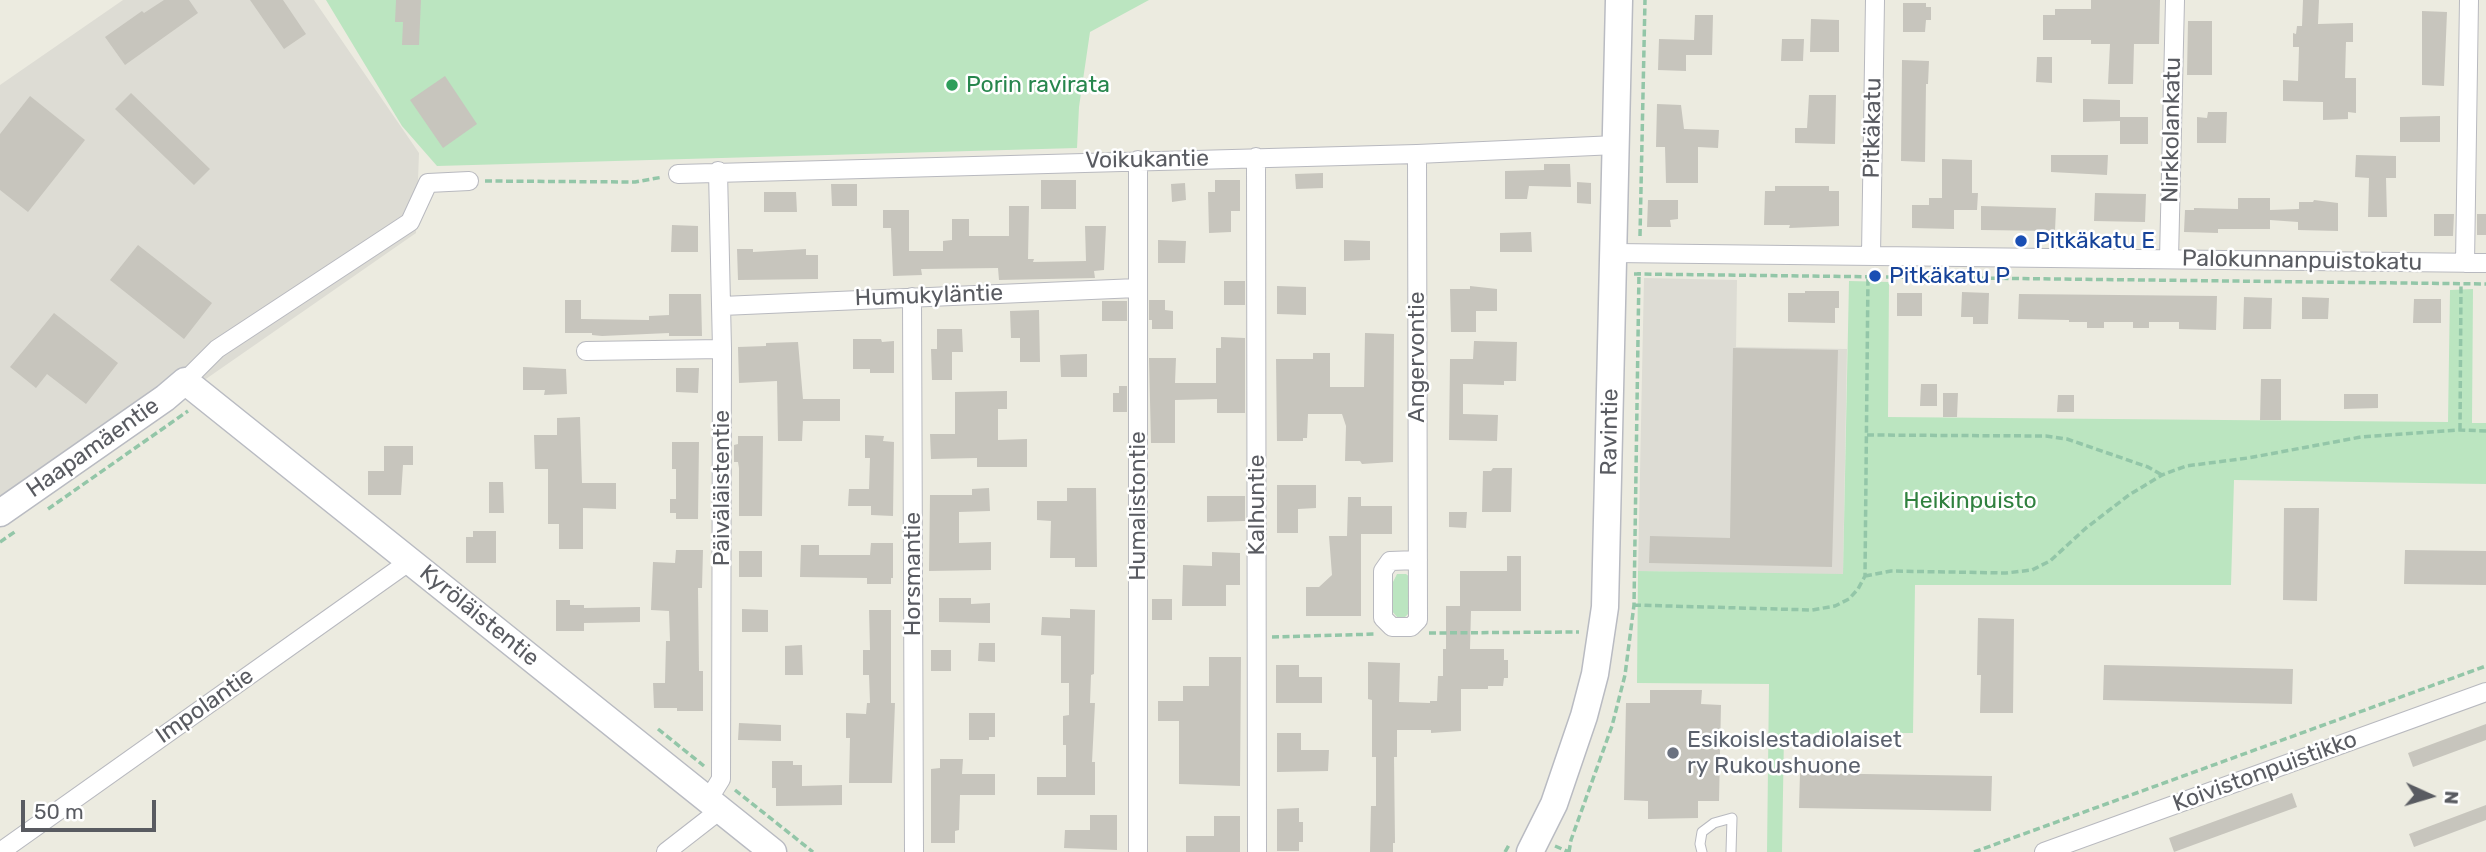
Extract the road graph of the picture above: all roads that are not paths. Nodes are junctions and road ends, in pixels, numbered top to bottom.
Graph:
1 (1619, 0) edge
2 (1875, 0) edge
3 (2175, 0) edge
4 (2469, 0) edge
5 (1616, 145) junction
6 (1417, 154) junction
7 (1256, 157) junction
8 (1138, 160) junction
9 (718, 172) junction
10 (678, 174) road end
11 (469, 181) road end
12 (1871, 256) junction
13 (2169, 259) junction
14 (1614, 263) junction
15 (2465, 263) junction
16 (2486, 263) edge
17 (1137, 288) junction
18 (912, 297) junction
19 (722, 306) junction
20 (722, 349) junction
21 (586, 351) dead end
22 (185, 381) junction
23 (0, 513) edge
24 (1418, 560) dead end
25 (410, 561) junction
26 (2486, 692) edge
27 (714, 805) junction
28 (1521, 846) edge
29 (0, 852) edge
30 (666, 852) edge
31 (773, 852) edge
32 (914, 852) edge
33 (1138, 852) edge
34 (1257, 852) edge
35 (1702, 852) edge
36 (1731, 852) edge
37 (2044, 852) edge

1 - 5 street, Ravintie
2 - 12 street, Pitkäkatu
3 - 13 street, Nirkkolankatu
4 - 15 street
5 - 6 street, Voikukantie
5 - 14 street, Ravintie
6 - 7 street, Voikukantie
6 - 24 street, Angervontie
7 - 8 street, Voikukantie
7 - 34 street, Kalhuntie
8 - 9 street, Voikukantie
8 - 17 street, Humalistontie
9 - 10 street, Voikukantie
9 - 19 street, Päiväläistentie
11 - 22 street
12 - 13 street, Palokunnanpuistokatu
12 - 14 street, Palokunnanpuistokatu
13 - 15 street, Palokunnanpuistokatu
14 - 28 street, Ravintie
15 - 16 street, Palokunnanpuistokatu
17 - 18 street, Humukyläntie
17 - 33 street, Humalistontie
18 - 19 street, Humukyläntie
18 - 32 street, Horsmantie
19 - 20 street, Päiväläistentie
20 - 21 street
20 - 27 street, Päiväläistentie
22 - 23 street, Haapamäentie
22 - 25 street, Kyröläistentie
25 - 27 street, Kyröläistentie
25 - 29 street, Impolantie
26 - 37 street, Koivistonpuistikko
27 - 30 street
27 - 31 street, Kyröläistentie
35 - 36 lane

